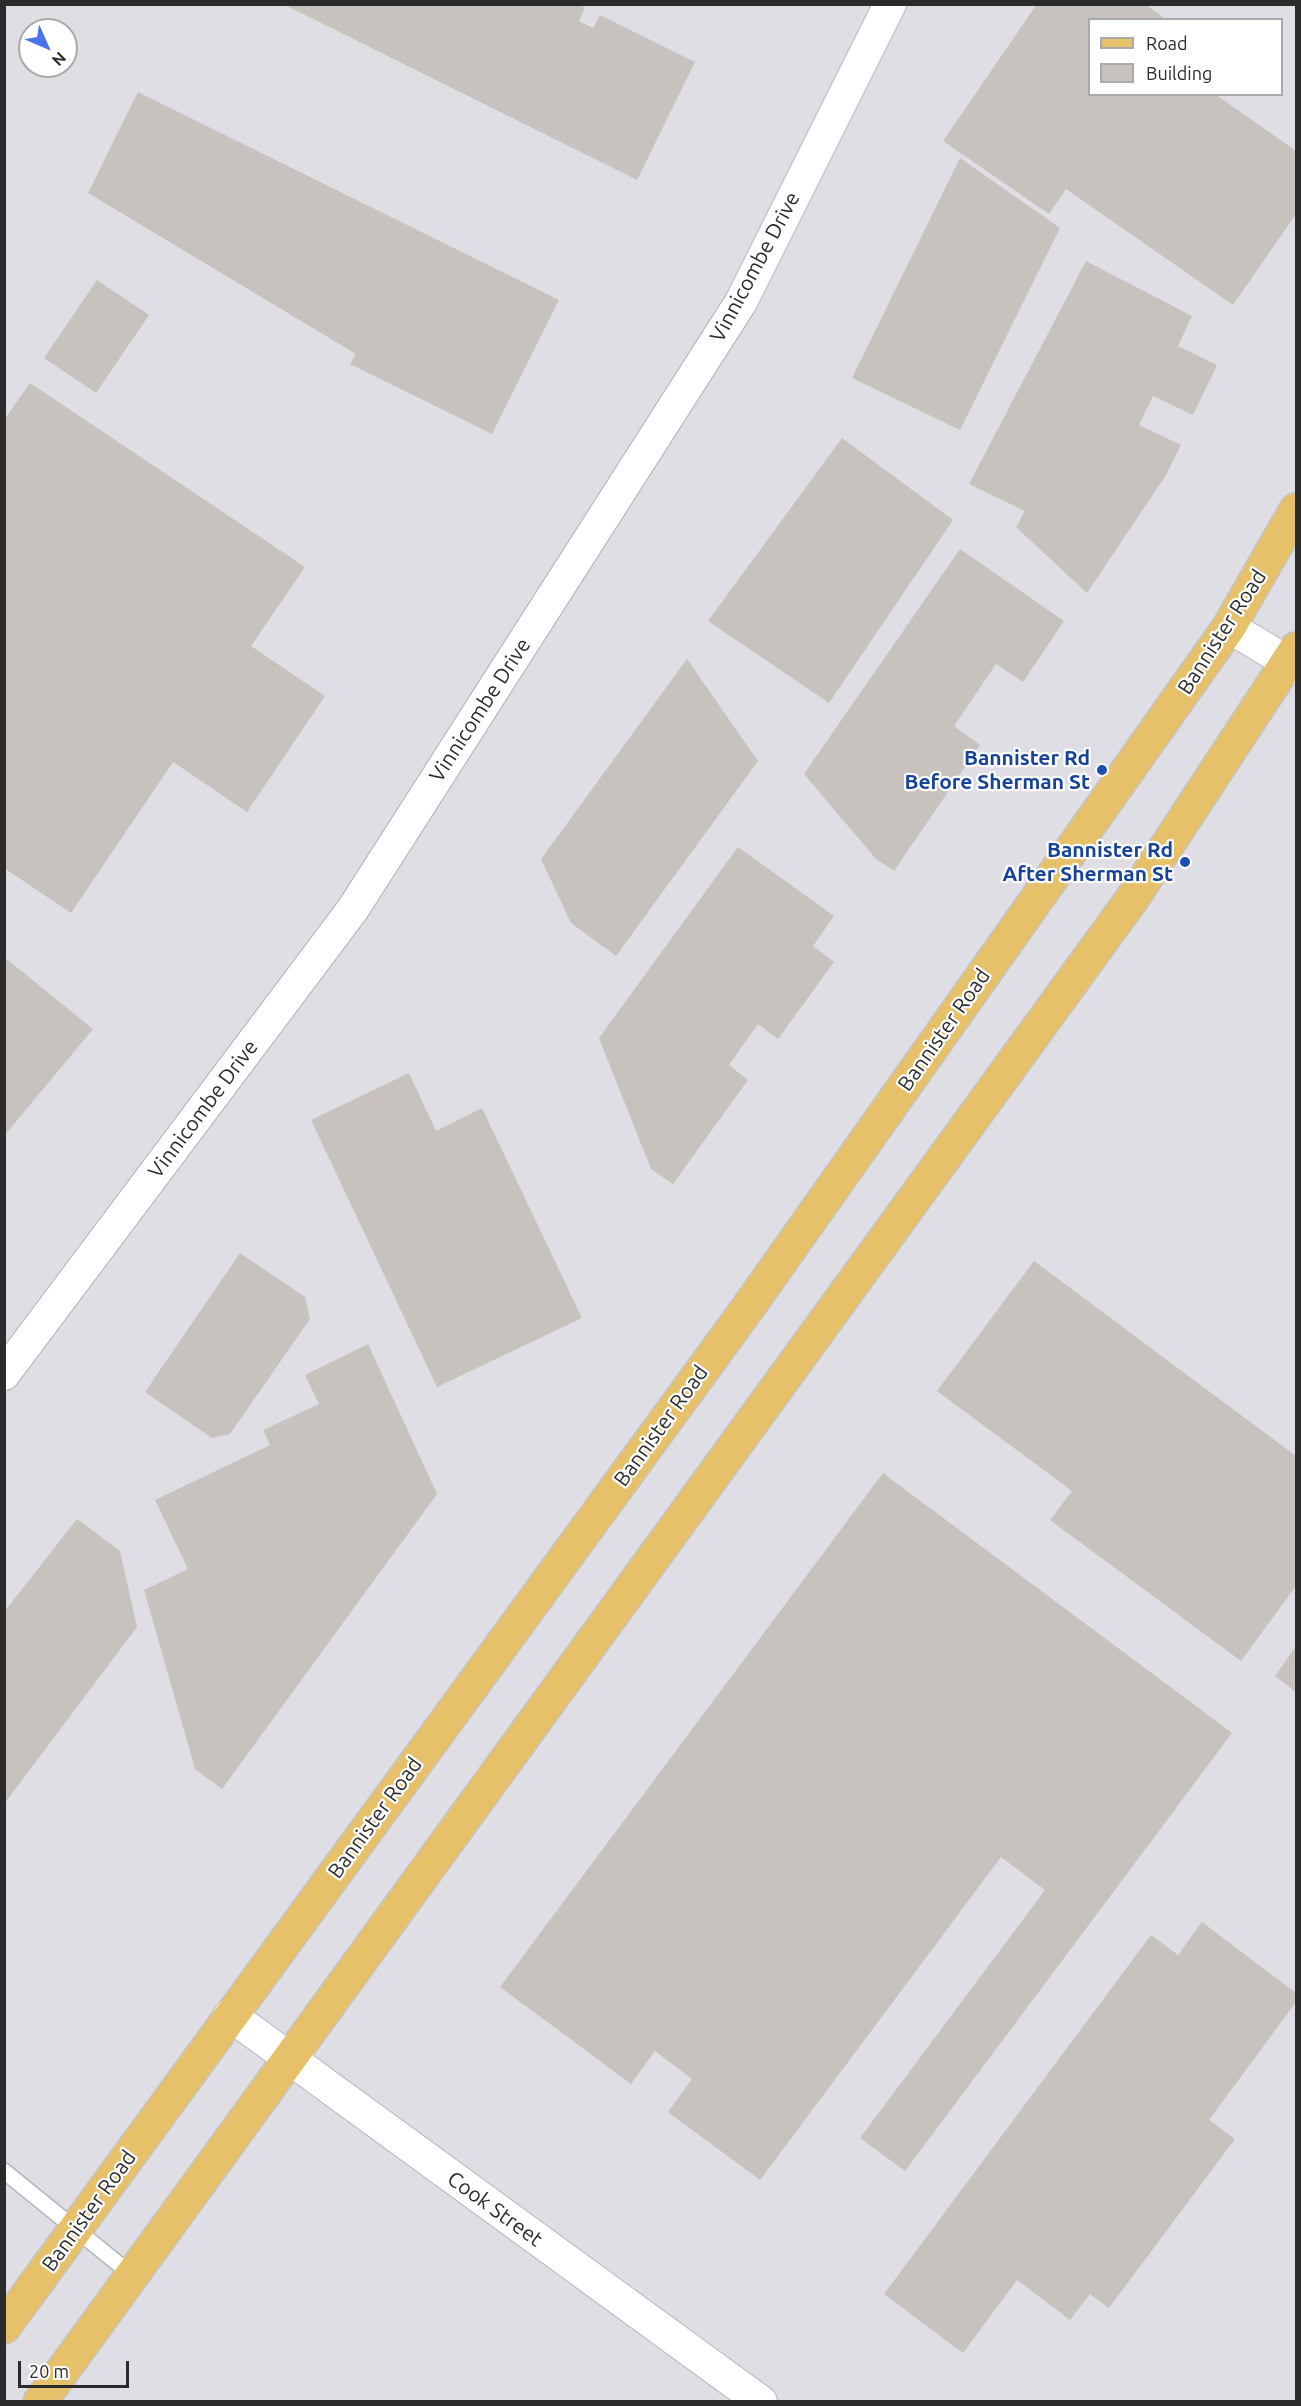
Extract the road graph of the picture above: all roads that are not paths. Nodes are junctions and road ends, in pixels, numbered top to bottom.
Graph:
1 (890, 4) edge
2 (1296, 510) edge
3 (1229, 627) junction
4 (1294, 659) edge
5 (4, 1374) edge
6 (230, 2015) junction
7 (289, 2059) junction
8 (4, 2171) edge
9 (77, 2229) junction
10 (132, 2275) junction
11 (4, 2327) edge
12 (40, 2402) edge
13 (761, 2402) edge

1 - 5 street, Vinnicombe Drive
2 - 3 main road, Bannister Road
3 - 4 street
3 - 6 main road, Bannister Road
4 - 7 main road
6 - 7 street, Cook Street
6 - 9 main road, Bannister Road
7 - 10 main road
7 - 13 street, Cook Street
8 - 9 lane
9 - 10 lane
9 - 11 main road, Bannister Road
10 - 12 main road

